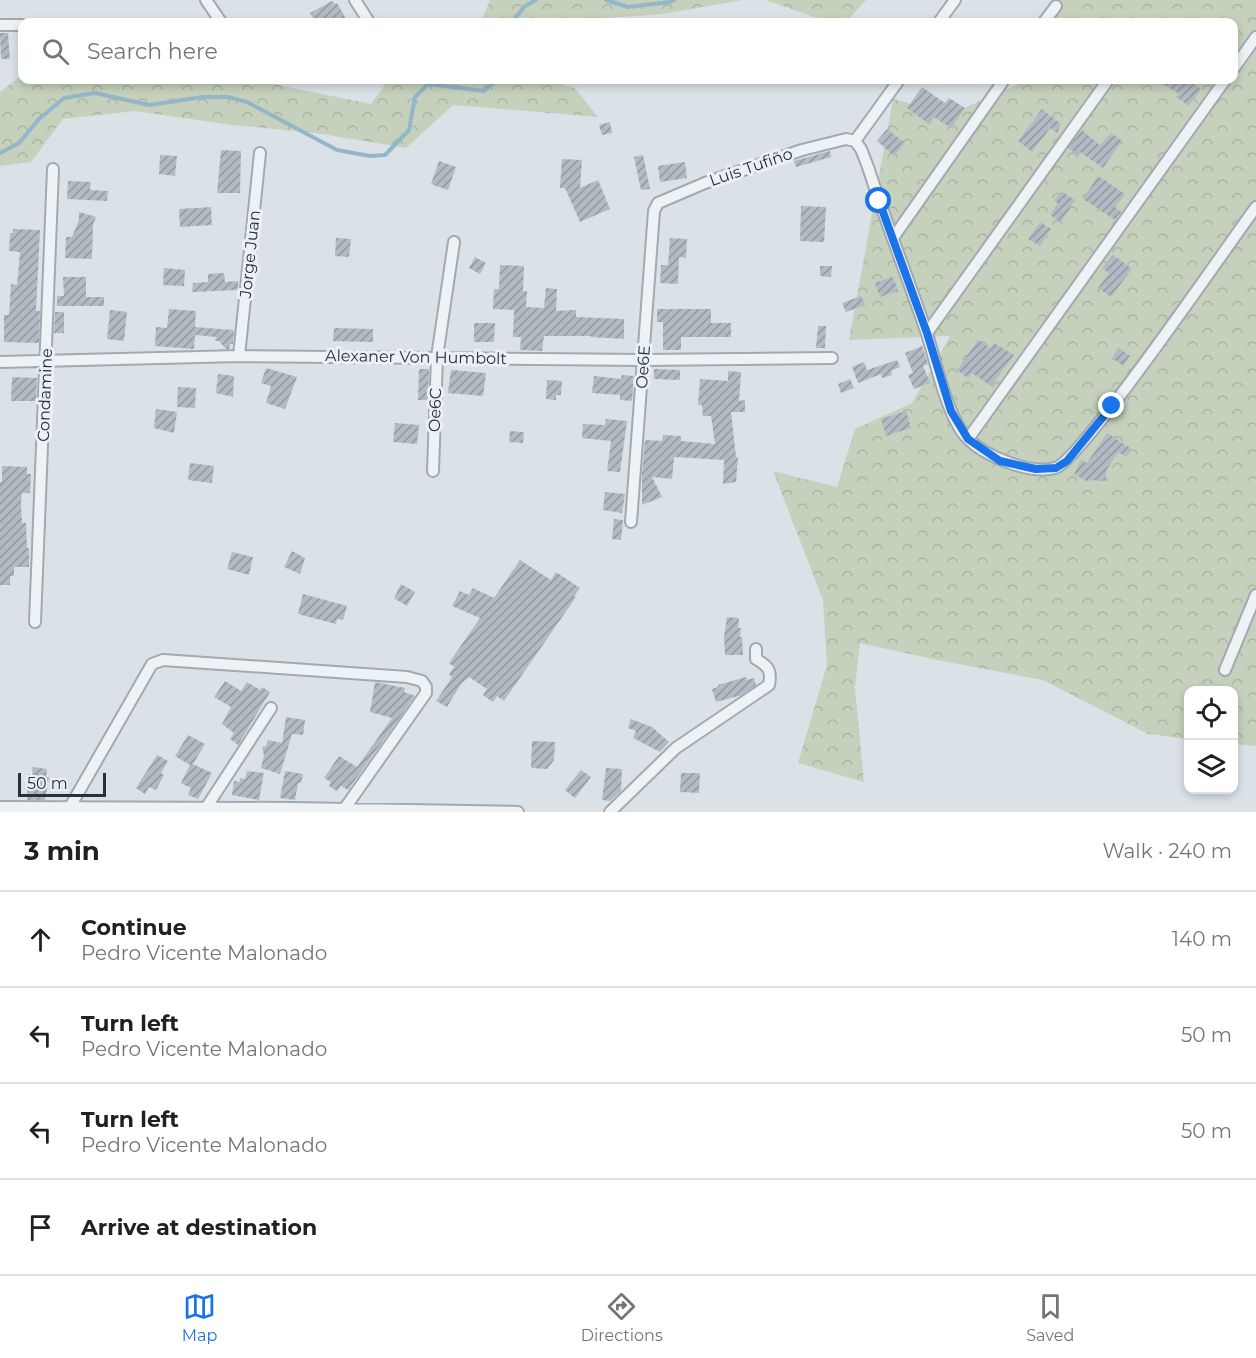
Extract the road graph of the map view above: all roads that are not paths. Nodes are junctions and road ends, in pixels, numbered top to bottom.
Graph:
1 (206, 0) edge
2 (355, 0) edge
3 (955, 0) edge
4 (1056, 6) dead end
5 (218, 18) edge
6 (366, 18) edge
7 (942, 18) edge
8 (1047, 18) edge
9 (0, 25) edge
10 (18, 25) edge
11 (1256, 37) edge
12 (1238, 61) edge
13 (896, 84) edge
14 (1001, 84) edge
15 (1105, 84) edge
16 (1223, 84) edge
17 (855, 141) junction
18 (260, 153) dead end
19 (53, 169) dead end
20 (1256, 207) edge
21 (654, 211) joint
22 (893, 238) junction
23 (454, 242) dead end
24 (927, 333) junction
25 (239, 356) junction
26 (437, 357) junction
27 (832, 358) dead end
28 (644, 360) junction
29 (0, 362) edge
30 (46, 362) junction
31 (968, 439) junction
32 (433, 471) dead end
33 (631, 522) dead end
34 (1256, 595) edge
35 (35, 622) dead end
36 (756, 649) dead end
37 (1225, 670) dead end
38 (271, 708) dead end
39 (0, 807) edge
40 (70, 807) junction
41 (345, 808) junction
42 (200, 809) edge
43 (144, 810) edge
44 (292, 810) edge
45 (380, 810) edge
46 (468, 811) edge
47 (518, 812) edge
48 (610, 812) edge

1 - 5 street
2 - 6 street
3 - 7 street
4 - 8 street
9 - 10 street
11 - 12 street
13 - 17 street
14 - 22 street
15 - 24 street
16 - 31 street
17 - 21 street, Luis Tufiño
17 - 22 street
18 - 25 street, Jorge Juan
19 - 30 street, Condamine
20 - 31 street
21 - 28 street, Oe6E
22 - 24 street
23 - 26 street, Oe6C
24 - 31 street
25 - 26 street, Alexaner Von Humbolt
25 - 30 street, Alexaner Von Humbolt
26 - 28 street, Alexaner Von Humbolt
26 - 32 street, Oe6C
27 - 28 street, Alexaner Von Humbolt
28 - 33 street, Oe6E
29 - 30 street, Alexaner Von Humbolt
30 - 35 street, Condamine
34 - 37 street
36 - 48 street
38 - 42 street
39 - 40 street
40 - 41 street
40 - 43 street
41 - 44 street
41 - 45 street
42 - 43 street
42 - 44 street
45 - 46 street
46 - 47 street

